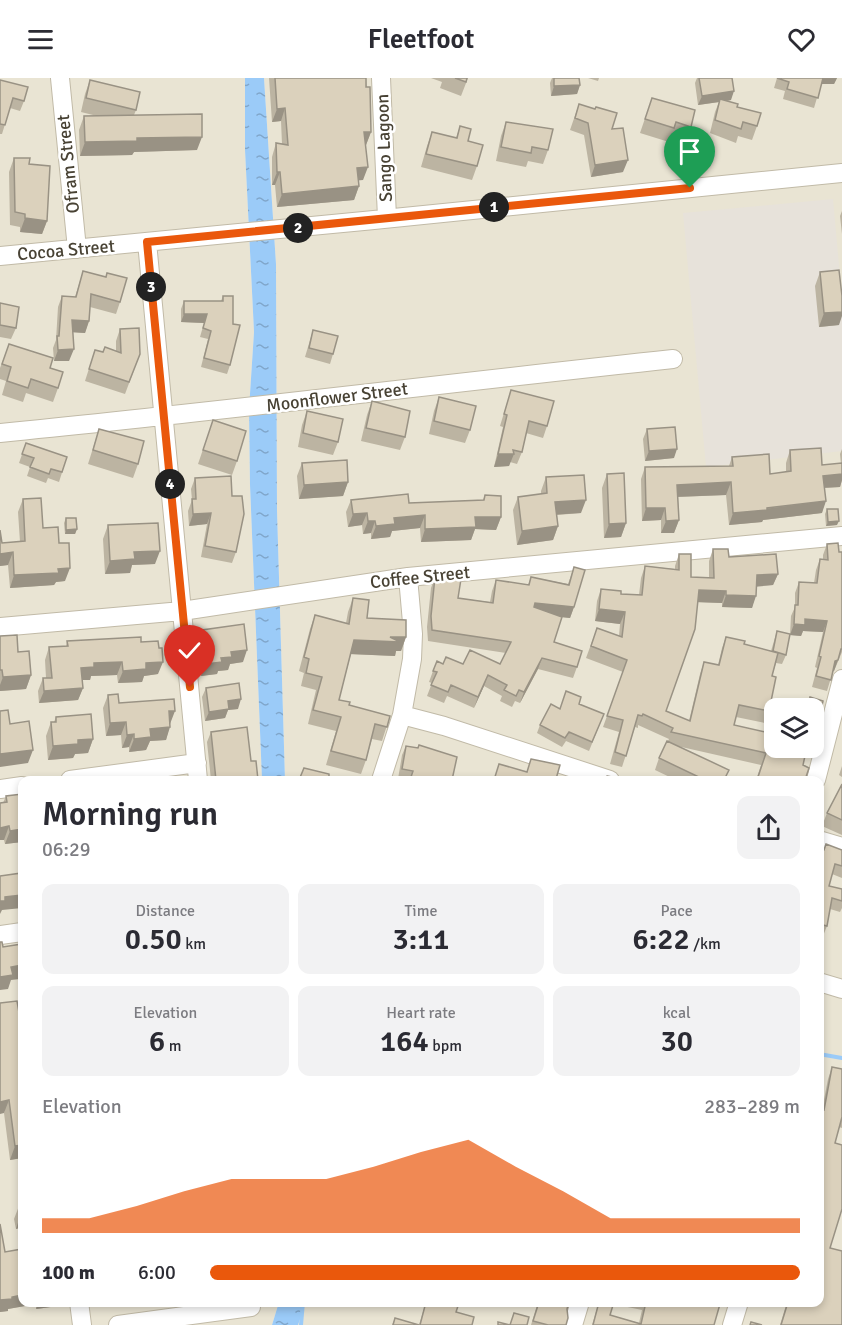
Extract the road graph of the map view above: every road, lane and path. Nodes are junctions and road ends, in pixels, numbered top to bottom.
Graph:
1 (60, 78) edge
2 (381, 78) edge
3 (842, 173) edge
4 (387, 218) junction
5 (147, 242) junction
6 (77, 249) junction
7 (0, 256) edge
8 (673, 359) dead end
9 (163, 417) junction
10 (0, 433) edge
11 (842, 536) edge
12 (408, 577) junction
13 (182, 611) junction
14 (0, 627) edge
15 (842, 679) edge
16 (402, 715) junction
17 (198, 772) edge
18 (134, 776) edge
19 (382, 776) edge
20 (598, 776) edge
21 (817, 776) edge
22 (18, 787) edge
23 (0, 789) edge
24 (824, 842) edge
25 (842, 847) edge
26 (18, 933) edge
27 (0, 935) edge
28 (824, 984) edge
29 (842, 989) edge
30 (80, 1307) edge
31 (237, 1307) edge
32 (578, 1307) edge
33 (737, 1307) edge
34 (82, 1325) edge
35 (118, 1325) edge
36 (573, 1325) edge
37 (732, 1325) edge

1 - 6 street, Ofram Street
2 - 4 street, Sango Lagoon
3 - 4 street
4 - 5 street, Cocoa Street
5 - 6 street, Cocoa Street
5 - 9 street
6 - 7 street, Cocoa Street
8 - 9 street, Moonflower Street
9 - 10 street, Moonflower Street
9 - 13 street
11 - 12 street, Coffee Street
12 - 13 street, Coffee Street
12 - 16 street
13 - 14 street, Coffee Street
13 - 17 street
15 - 21 street
16 - 19 street
16 - 20 street
17 - 18 street
22 - 23 street
24 - 25 street
26 - 27 street
28 - 29 street
30 - 34 street
31 - 35 street
32 - 36 street
33 - 37 street

